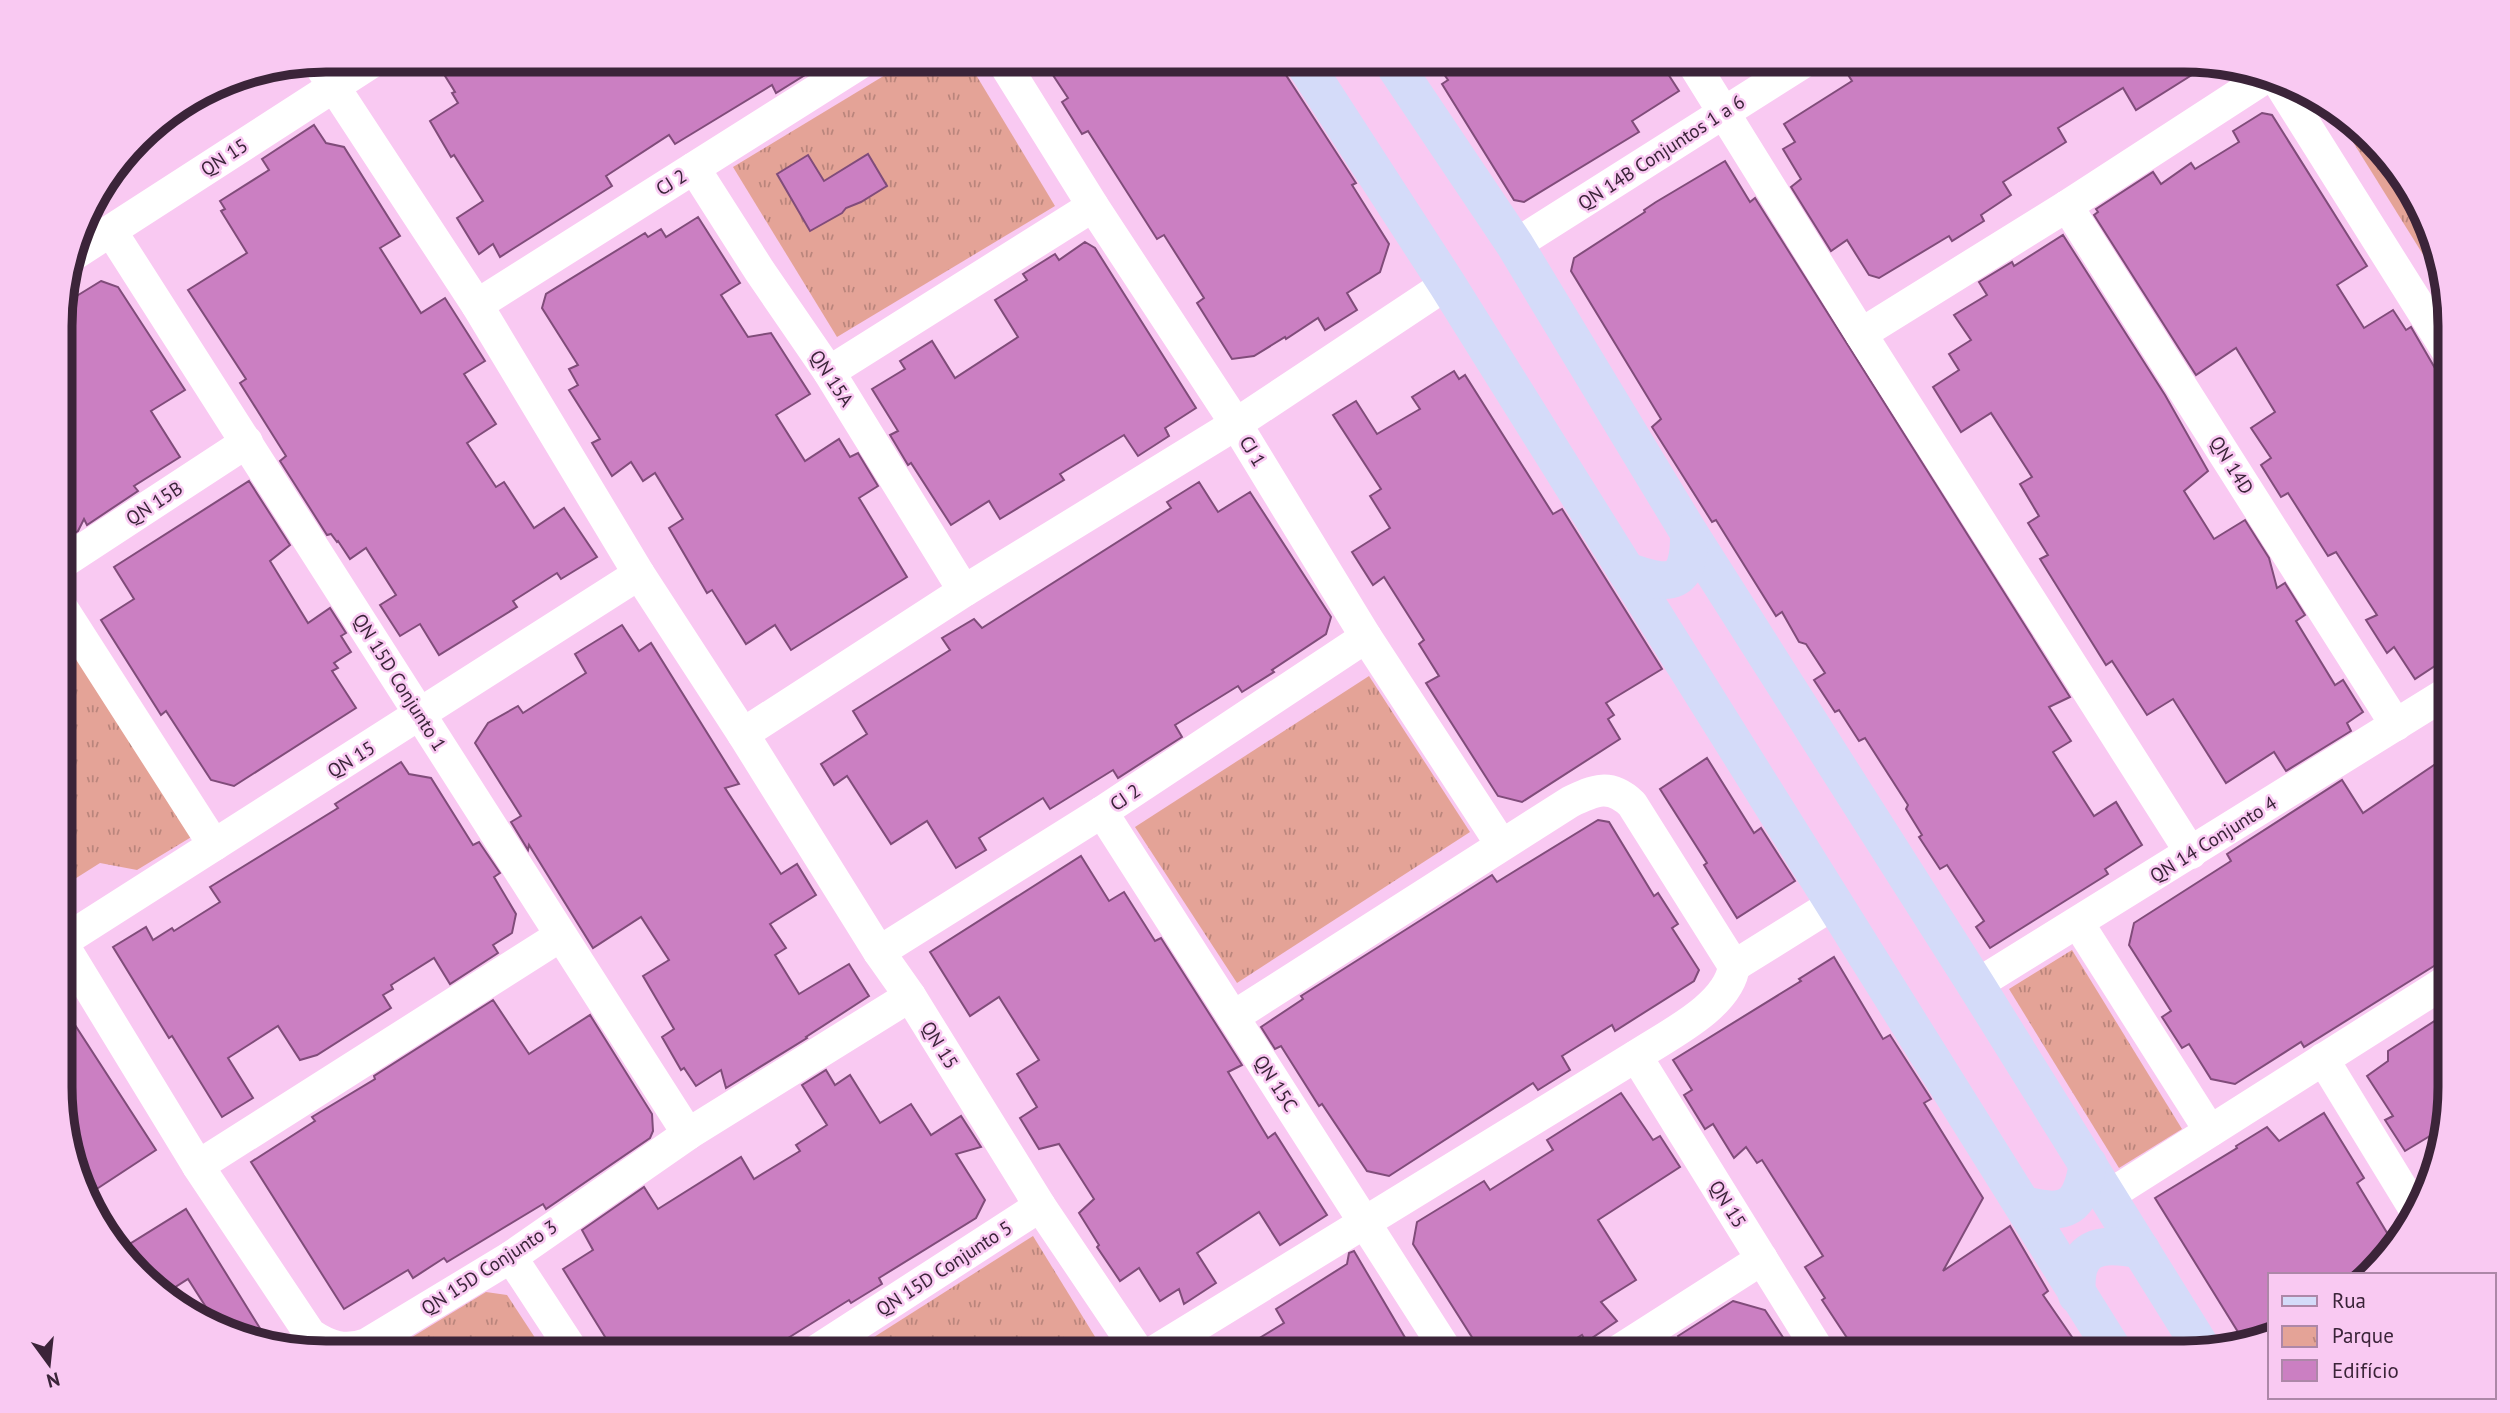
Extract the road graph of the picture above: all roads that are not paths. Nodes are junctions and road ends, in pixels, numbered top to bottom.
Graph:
1 (846, 72) edge
2 (1009, 72) edge
3 (1310, 72) edge
4 (1399, 72) edge
5 (1698, 72) edge
6 (1788, 72) edge
7 (325, 74) edge
8 (2258, 82) edge
9 (2285, 92) edge
10 (1723, 113) junction
11 (694, 168) junction
12 (1093, 206) junction
13 (2067, 206) junction
14 (111, 231) junction
15 (1516, 245) junction
16 (84, 248) edge
17 (1447, 284) junction
18 (477, 305) junction
19 (1861, 334) junction
20 (2438, 336) edge
21 (829, 372) junction
22 (1236, 424) junction
23 (247, 442) junction
24 (1689, 533) junction
25 (72, 557) edge
26 (1627, 571) junction
27 (639, 574) junction
28 (964, 591) junction
29 (72, 624) edge
30 (1366, 637) junction
31 (2438, 699) edge
32 (422, 715) junction
33 (2396, 725) junction
34 (743, 734) junction
35 (1102, 812) junction
36 (1501, 844) junction
37 (214, 845) junction
38 (2191, 853) junction
39 (1835, 904) junction
40 (2078, 923) junction
41 (560, 936) junction
42 (72, 937) edge
43 (879, 952) junction
44 (72, 959) edge
45 (1734, 965) junction
46 (1976, 985) junction
47 (2438, 987) edge
48 (911, 996) junction
49 (1233, 1017) junction
50 (1636, 1056) junction
51 (2323, 1059) junction
52 (2210, 1131) junction
53 (688, 1134) junction
54 (2088, 1164) junction
55 (198, 1166) junction
56 (2108, 1196) junction
57 (2411, 1202) edge
58 (1040, 1206) junction
59 (2023, 1206) junction
60 (1366, 1222) junction
61 (2141, 1250) junction
62 (511, 1257) junction
63 (1762, 1259) junction
64 (2077, 1295) junction
65 (321, 1341) edge
66 (372, 1341) edge
67 (565, 1341) edge
68 (832, 1341) edge
69 (1131, 1341) edge
70 (1172, 1341) edge
71 (1440, 1341) edge
72 (1634, 1341) edge
73 (1813, 1341) edge
74 (2107, 1341) edge
75 (2197, 1341) edge

1 - 11 street, CJ 2
2 - 12 street, CJ 1
3 - 17 main road
4 - 15 main road
5 - 10 street
6 - 10 street, QN 14B Conjuntos 1 a 6
7 - 14 street, QN 15
7 - 18 street, QN 15
8 - 13 street
9 - 20 street
10 - 15 street, QN 14B Conjuntos 1 a 6
10 - 19 street
11 - 18 street, CJ 2
11 - 21 street, QN 15A
12 - 21 street
12 - 22 street, CJ 1
13 - 19 street
13 - 33 street, QN 14D
14 - 16 street, QN 15
14 - 23 street, QN 15D Conjunto 1
15 - 24 main road
17 - 22 street
17 - 26 main road
18 - 27 street, QN 15
19 - 38 street
21 - 28 street, QN 15A
22 - 28 street
22 - 30 street, CJ 1
23 - 25 street, QN 15B
23 - 32 street, QN 15D Conjunto 1
24 - 26 main road
24 - 46 main road
26 - 39 main road
27 - 32 street, QN 15
27 - 34 street, QN 15
28 - 34 street
29 - 37 street
30 - 35 street, CJ 2
30 - 36 street, CJ 1
31 - 33 street, QN 14 Conjunto 4
32 - 37 street, QN 15
32 - 41 street, QN 15D Conjunto 1
33 - 38 street, QN 14 Conjunto 4
34 - 43 street, QN 15
35 - 43 street, CJ 2
35 - 49 street, QN 15C
36 - 45 street
36 - 49 street
37 - 42 street, QN 15
38 - 40 street, QN 14 Conjunto 4
39 - 45 street
39 - 59 main road
40 - 46 street, QN 14 Conjunto 4
40 - 52 street
41 - 53 street, QN 15D Conjunto 1
41 - 55 street
43 - 48 street, QN 15
44 - 55 street, QN 15D Conjunto 3
45 - 50 street
46 - 54 main road
47 - 51 street
48 - 53 street, QN 15D Conjunto 3
48 - 58 street, QN 15
49 - 60 street, QN 15C
50 - 60 street
50 - 63 street, QN 15
51 - 52 street
51 - 57 street
52 - 56 street
53 - 62 street, QN 15D Conjunto 3
54 - 56 main road
54 - 59 main road
55 - 65 street, QN 15D Conjunto 3
56 - 61 main road
58 - 68 street, QN 15D Conjunto 5
58 - 69 street, QN 15
59 - 64 main road
60 - 70 street
60 - 71 street, QN 15C
61 - 64 main road
61 - 75 main road
62 - 66 street, QN 15D Conjunto 3
62 - 67 street
63 - 72 street
63 - 73 street, QN 15
64 - 74 main road

